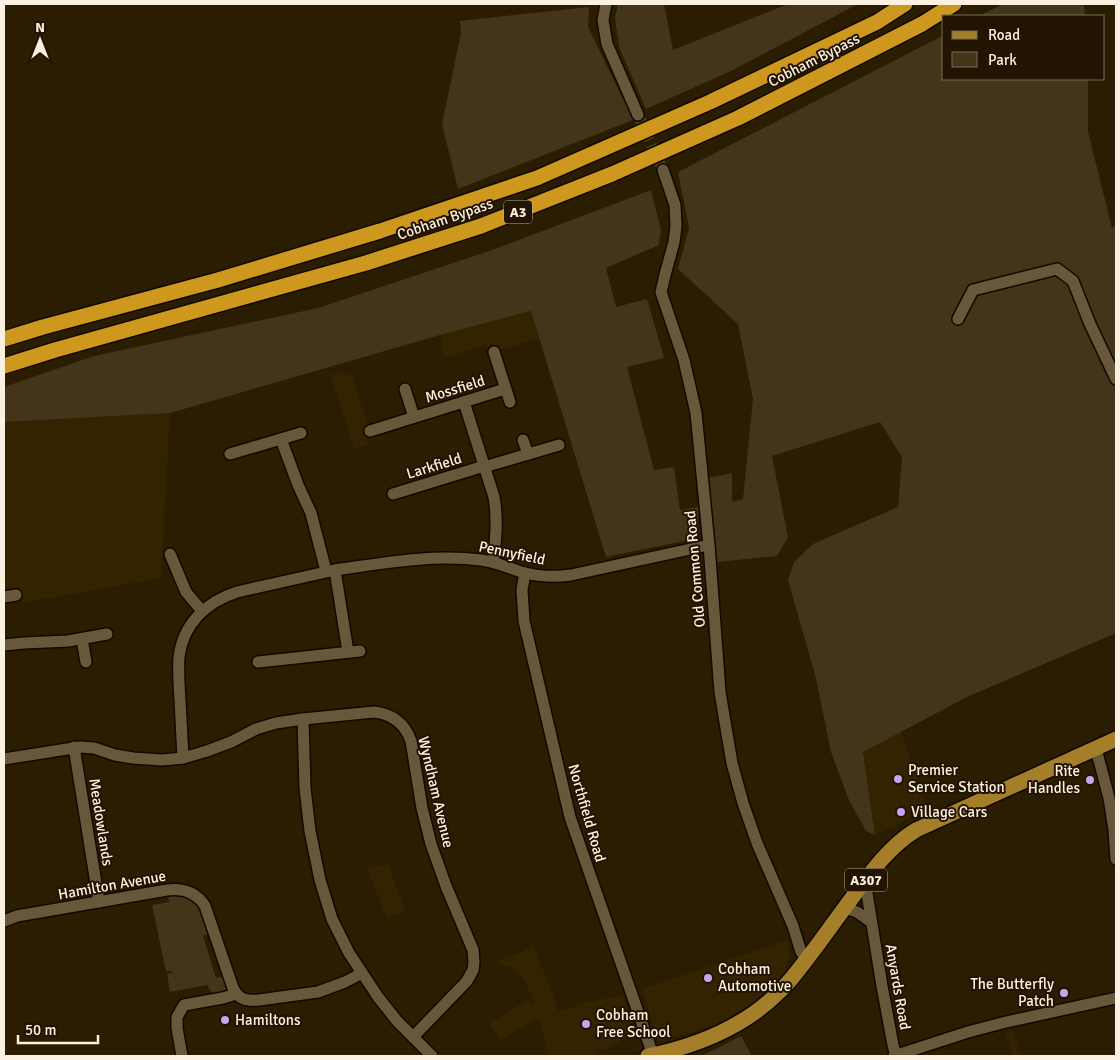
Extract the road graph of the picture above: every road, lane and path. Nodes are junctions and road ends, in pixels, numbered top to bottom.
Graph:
1 (606, 4) edge
2 (905, 4) edge
3 (954, 4) edge
4 (638, 115) tunnel mouth
5 (664, 170) tunnel mouth
6 (958, 319) dead end
7 (4, 339) edge
8 (494, 352) dead end
9 (4, 366) edge
10 (1116, 378) edge
11 (405, 389) dead end
12 (505, 389) junction
13 (464, 402) junction
14 (510, 402) dead end
15 (414, 417) junction
16 (370, 431) dead end
17 (301, 433) dead end
18 (281, 439) junction
19 (523, 440) dead end
20 (559, 445) dead end
21 (230, 454) dead end
22 (528, 454) junction
23 (484, 467) junction
24 (394, 494) dead end
25 (709, 545) junction
26 (170, 554) dead end
27 (494, 562) junction
28 (330, 570) junction
29 (526, 573) junction
30 (16, 595) dead end
31 (4, 597) edge
32 (202, 611) junction
33 (106, 634) dead end
34 (82, 639) junction
35 (4, 645) edge
36 (86, 662) dead end
37 (258, 662) dead end
38 (303, 719) junction
39 (1116, 739) edge
40 (74, 748) junction
41 (1096, 748) junction
42 (183, 758) junction
43 (4, 759) edge
44 (1116, 859) edge
45 (864, 881) junction
46 (99, 902) junction
47 (845, 908) junction
48 (4, 921) edge
49 (871, 922) junction
50 (807, 959) junction
51 (362, 973) junction
52 (236, 994) junction
53 (1116, 998) edge
54 (413, 1037) junction
55 (182, 1056) edge
56 (432, 1056) edge
57 (651, 1056) edge
58 (895, 1056) edge

1 - 4 street
2 - 7 highway, Cobham Bypass / A3
3 - 9 highway, Cobham Bypass / A3
5 - 25 street, Old Common Road
6 - 10 street
8 - 12 street, Mossfield
11 - 15 street, Mossfield
12 - 13 street, Mossfield
12 - 14 street, Mossfield
13 - 15 street, Mossfield
13 - 23 street, Larkfield
15 - 16 street, Mossfield
17 - 18 street
18 - 21 street
18 - 28 street
19 - 22 street
20 - 22 street, Larkfield
22 - 23 street, Larkfield
23 - 24 street, Larkfield
23 - 27 street, Larkfield
25 - 29 street, Pennyfield
25 - 50 street, Old Common Road
26 - 32 street
27 - 28 street, Pennyfield
27 - 29 street, Pennyfield
28 - 32 street, Pennyfield
28 - 37 street
29 - 57 street, Northfield Road
30 - 31 street
32 - 42 street
33 - 34 street
34 - 35 street
34 - 36 street
38 - 42 street, Wyndham Avenue
38 - 51 street
38 - 54 street, Wyndham Avenue
39 - 41 main road, A307
40 - 42 street, Wyndham Avenue
40 - 43 street, Wyndham Avenue
40 - 46 street, Meadowlands
41 - 44 street
41 - 45 main road, A307
45 - 47 main road, A307
45 - 49 street, Anyards Road
46 - 48 street, Hamilton Avenue
46 - 52 street, Hamilton Avenue
47 - 49 street
47 - 50 main road, A307
49 - 58 street, Anyards Road
50 - 57 main road, A307
51 - 52 street
51 - 54 street
52 - 55 street
53 - 58 street
54 - 56 street

